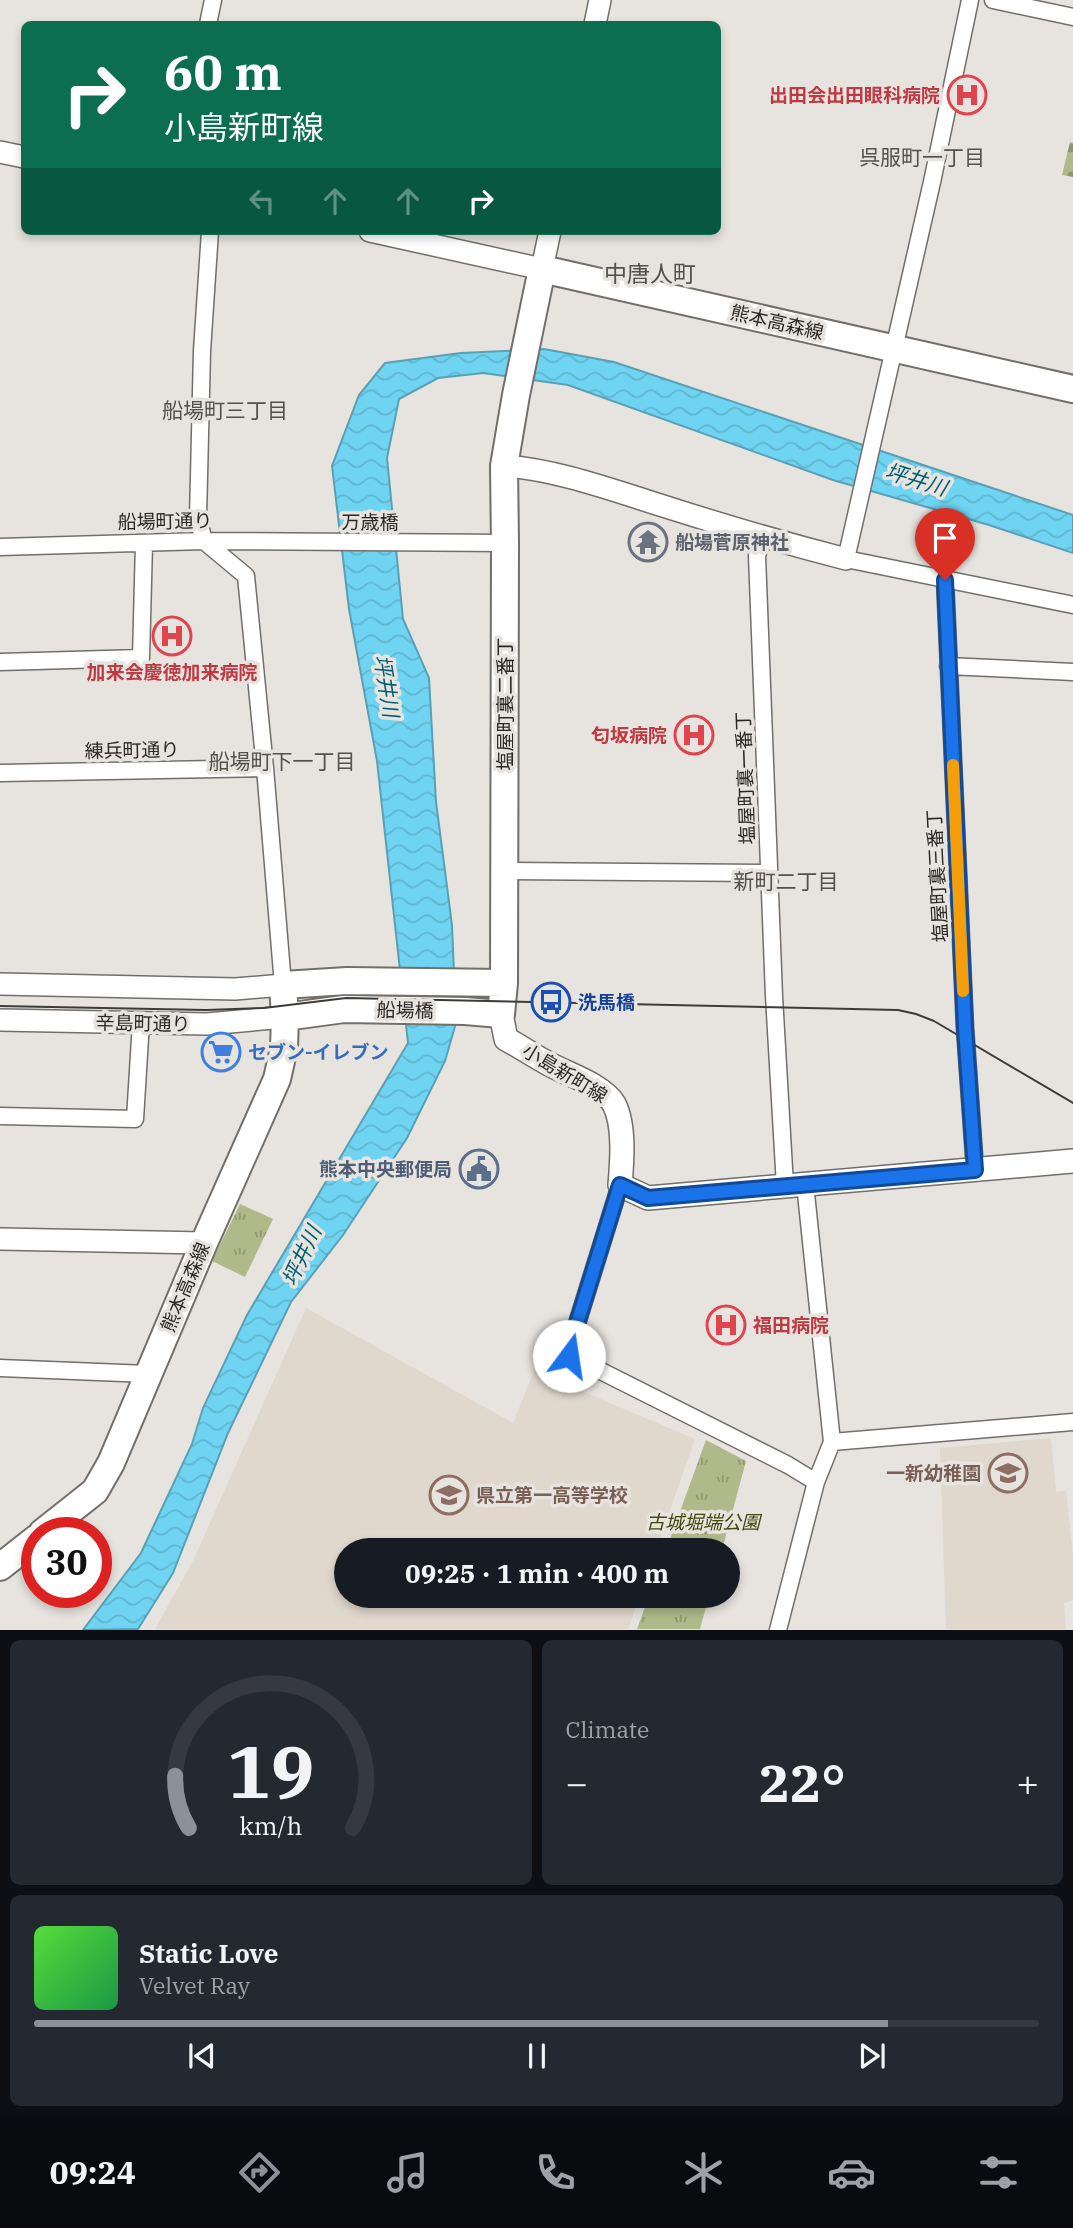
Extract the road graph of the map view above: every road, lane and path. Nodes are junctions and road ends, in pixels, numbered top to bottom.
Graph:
1 (214, 0) edge
2 (600, 0) edge
3 (970, 0) edge
4 (993, 0) edge
5 (1073, 17) edge
6 (209, 21) edge
7 (596, 21) edge
8 (0, 152) edge
9 (21, 156) edge
10 (210, 235) edge
11 (388, 235) edge
12 (550, 235) edge
13 (542, 269) junction
14 (894, 349) junction
15 (1073, 389) edge
16 (503, 466) junction
17 (762, 537) junction
18 (205, 541) junction
19 (144, 543) junction
20 (331, 543) joint
21 (505, 543) junction
22 (0, 547) edge
23 (846, 559) junction
24 (945, 580) junction
25 (1073, 605) edge
26 (0, 662) edge
27 (948, 666) junction
28 (1073, 672) edge
29 (265, 768) junction
30 (0, 773) edge
31 (504, 872) junction
32 (769, 873) junction
33 (0, 984) edge
34 (504, 984) junction
35 (282, 985) junction
36 (501, 1014) junction
37 (285, 1017) junction
38 (0, 1020) edge
39 (141, 1022) junction
40 (0, 1116) edge
41 (1073, 1161) edge
42 (975, 1170) junction
43 (620, 1185) junction
44 (795, 1185) junction
45 (0, 1239) edge
46 (204, 1243) junction
47 (0, 1368) edge
48 (148, 1374) junction
49 (1073, 1422) edge
50 (832, 1442) junction
51 (816, 1482) junction
52 (63, 1517) edge
53 (21, 1551) edge
54 (0, 1567) edge
55 (778, 1629) edge

1 - 6 street
2 - 7 street
3 - 14 street
4 - 5 street
8 - 9 street
10 - 18 street
11 - 13 street
12 - 13 street
13 - 14 main road, 熊本高森線
13 - 16 main road, 塩屋町裏二番丁
14 - 15 main road, 熊本高森線
14 - 23 street
16 - 17 street
16 - 21 main road, 塩屋町裏二番丁
17 - 23 street
17 - 32 street, 塩屋町裏一番丁
18 - 19 street, 船場町通り
18 - 20 street, 船場町通り
18 - 29 street
19 - 22 street, 船場町通り
19 - 26 street
20 - 21 street, 万歳橋
21 - 31 main road, 塩屋町裏二番丁
23 - 24 street
24 - 25 street
24 - 27 street, 塩屋町裏三番丁
27 - 28 street
27 - 42 street, 塩屋町裏三番丁
29 - 30 street, 練兵町通り
29 - 35 street
31 - 32 street
31 - 34 main road, 塩屋町裏二番丁
32 - 44 street, 塩屋町裏一番丁
33 - 35 street, 辛島町通り
34 - 35 main road, 船場橋
34 - 36 main road, 塩屋町裏二番丁
35 - 37 main road, 熊本高森線
36 - 37 main road, 船場橋
36 - 43 main road, 小島新町線
37 - 39 street, 辛島町通り
37 - 46 main road, 熊本高森線
38 - 39 street, 辛島町通り
39 - 40 street
41 - 42 main road
42 - 44 main road
43 - 44 main road
43 - 51 street
44 - 50 street, 塩屋町裏一番丁
45 - 46 street
46 - 48 main road, 熊本高森線
47 - 48 street
48 - 52 main road, 熊本高森線
49 - 50 street
50 - 51 street
51 - 55 street
53 - 54 main road

